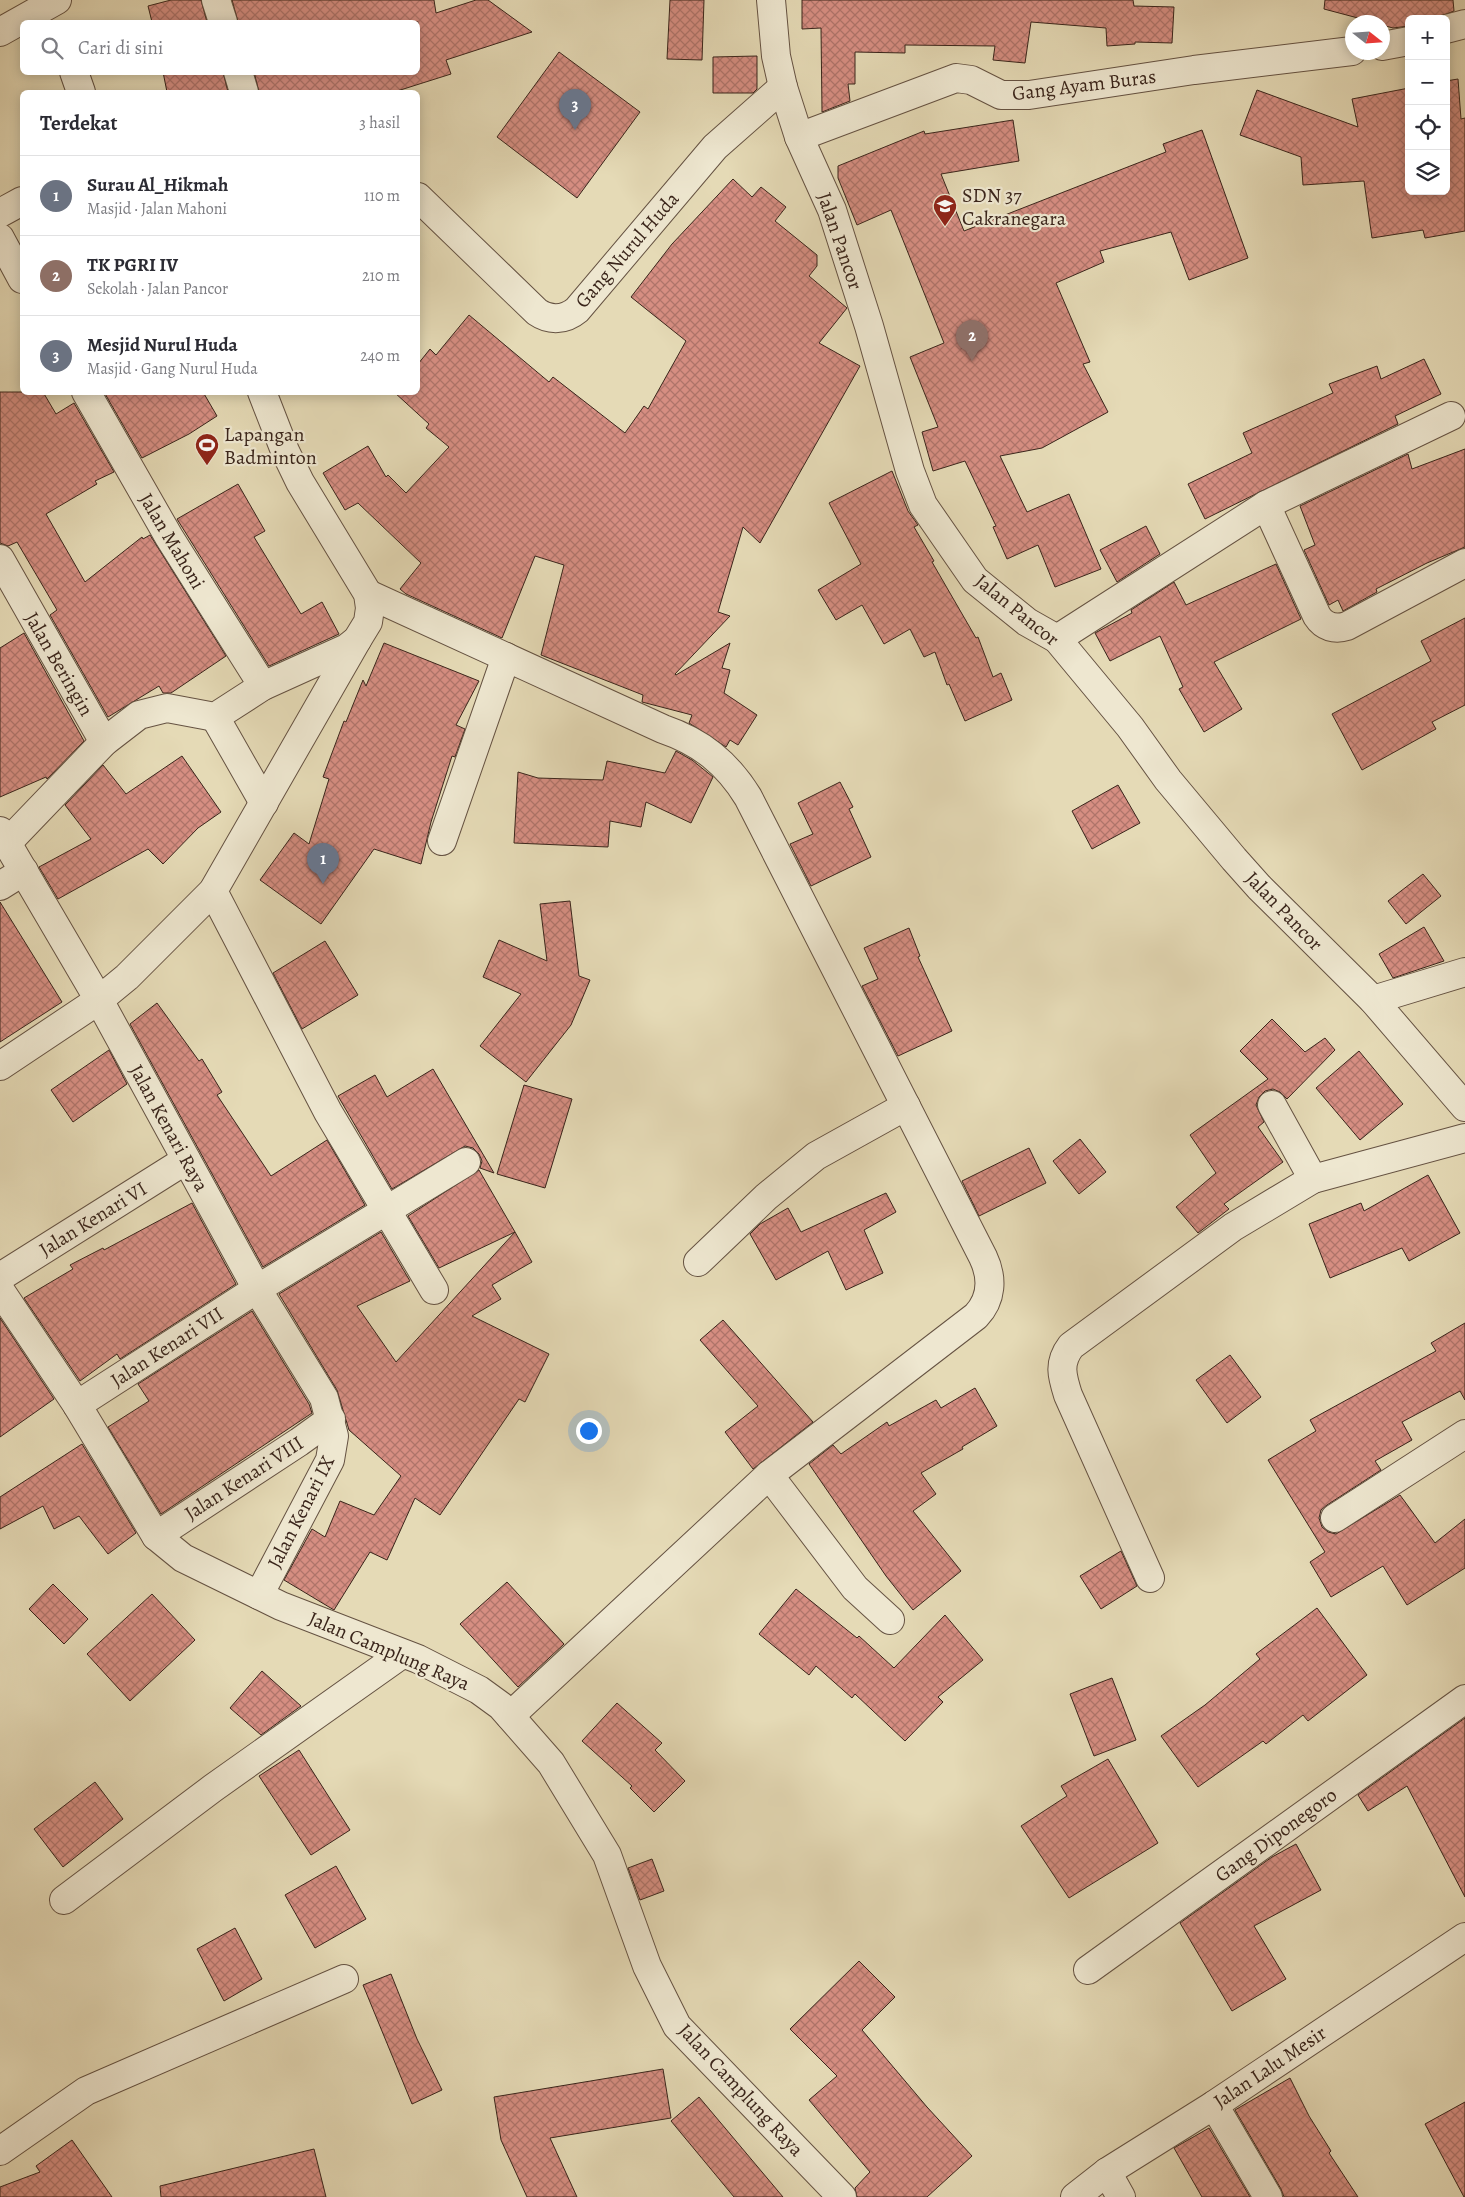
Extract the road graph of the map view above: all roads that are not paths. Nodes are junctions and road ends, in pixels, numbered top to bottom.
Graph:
1 (216, 0) edge
2 (771, 0) edge
3 (54, 6) edge
4 (25, 20) edge
5 (222, 20) edge
6 (20, 22) edge
7 (1465, 24) edge
8 (1450, 28) edge
9 (0, 32) edge
10 (1405, 43) edge
11 (1390, 45) edge
12 (1345, 52) edge
13 (75, 75) edge
14 (239, 75) edge
15 (783, 87) junction
16 (80, 90) edge
17 (243, 90) edge
18 (799, 137) junction
19 (420, 199) edge
20 (20, 202) edge
21 (0, 213) edge
22 (0, 238) edge
23 (20, 275) edge
24 (88, 395) edge
25 (263, 395) edge
26 (1451, 416) dead end
27 (1266, 505) junction
28 (0, 559) edge
29 (1465, 563) edge
30 (368, 594) junction
31 (1057, 639) junction
32 (357, 640) junction
33 (506, 657) junction
34 (263, 686) junction
35 (215, 717) junction
36 (104, 742) junction
37 (264, 803) junction
38 (4, 836) edge
39 (442, 841) dead end
40 (24, 871) junction
41 (0, 886) edge
42 (213, 891) junction
43 (1465, 972) edge
44 (99, 1000) junction
45 (1374, 1000) junction
46 (0, 1066) edge
47 (1272, 1105) dead end
48 (906, 1106) junction
49 (1465, 1107) edge
50 (1465, 1138) edge
51 (186, 1160) junction
52 (466, 1162) dead end
53 (1313, 1179) junction
54 (385, 1210) junction
55 (698, 1262) dead end
56 (0, 1277) edge
57 (257, 1289) junction
58 (0, 1290) edge
59 (434, 1290) dead end
60 (77, 1405) junction
61 (332, 1423) junction
62 (1465, 1434) edge
63 (769, 1475) junction
64 (1335, 1518) dead end
65 (156, 1536) junction
66 (1150, 1578) dead end
67 (259, 1595) junction
68 (890, 1620) dead end
69 (402, 1654) junction
70 (1465, 1700) edge
71 (510, 1716) junction
72 (64, 1900) dead end
73 (1465, 1937) edge
74 (1088, 1970) dead end
75 (344, 1979) dead end
76 (1214, 2105) junction
77 (0, 2151) edge
78 (1107, 2172) junction
79 (842, 2197) edge
80 (1075, 2197) edge
81 (1121, 2197) edge
82 (1268, 2197) edge

1 - 5 street
2 - 15 street, Jalan Pancor
3 - 4 street
6 - 9 street
7 - 8 street
10 - 11 street
12 - 18 street, Gang Ayam Buras
13 - 16 street
14 - 17 street
15 - 18 street, Jalan Pancor
15 - 19 street, Gang Nurul Huda
18 - 31 street, Jalan Pancor
20 - 21 street
22 - 23 street
24 - 34 street, Jalan Mahoni
25 - 30 street
26 - 27 street
27 - 29 street
27 - 31 street
28 - 36 street, Jalan Beringin
30 - 32 street
30 - 33 street
31 - 45 street, Jalan Pancor
32 - 34 street
32 - 37 street
33 - 39 street
33 - 48 street
34 - 35 street
35 - 36 street
35 - 37 street
36 - 38 street
37 - 42 street
38 - 40 street, Jalan Kenari Raya
40 - 41 street
40 - 44 street, Jalan Kenari Raya
42 - 44 street
42 - 54 street
43 - 45 street
44 - 46 street
44 - 51 street, Jalan Kenari Raya
45 - 49 street, Jalan Pancor
47 - 53 street
48 - 55 street
48 - 63 street
50 - 53 street
51 - 56 street, Jalan Kenari VI
51 - 57 street, Jalan Kenari Raya
52 - 54 street, Jalan Kenari VII
53 - 66 street
54 - 57 street, Jalan Kenari VII
54 - 59 street
57 - 60 street, Jalan Kenari VII
57 - 61 street, Jalan Kenari Raya
58 - 60 street, Jalan Camplung Raya
60 - 65 street, Jalan Camplung Raya
61 - 65 street, Jalan Kenari VIII
61 - 67 street, Jalan Kenari IX
62 - 64 street
63 - 68 street
63 - 71 street
65 - 67 street, Jalan Camplung Raya
67 - 69 street, Jalan Camplung Raya
69 - 71 street, Jalan Camplung Raya
69 - 72 street
70 - 74 street, Gang Diponegoro
71 - 79 street, Jalan Camplung Raya
73 - 76 street, Jalan Lalu Mesir
75 - 77 street
76 - 78 street, Jalan Lalu Mesir
76 - 82 street
78 - 80 street, Jalan Lalu Mesir
78 - 81 street

